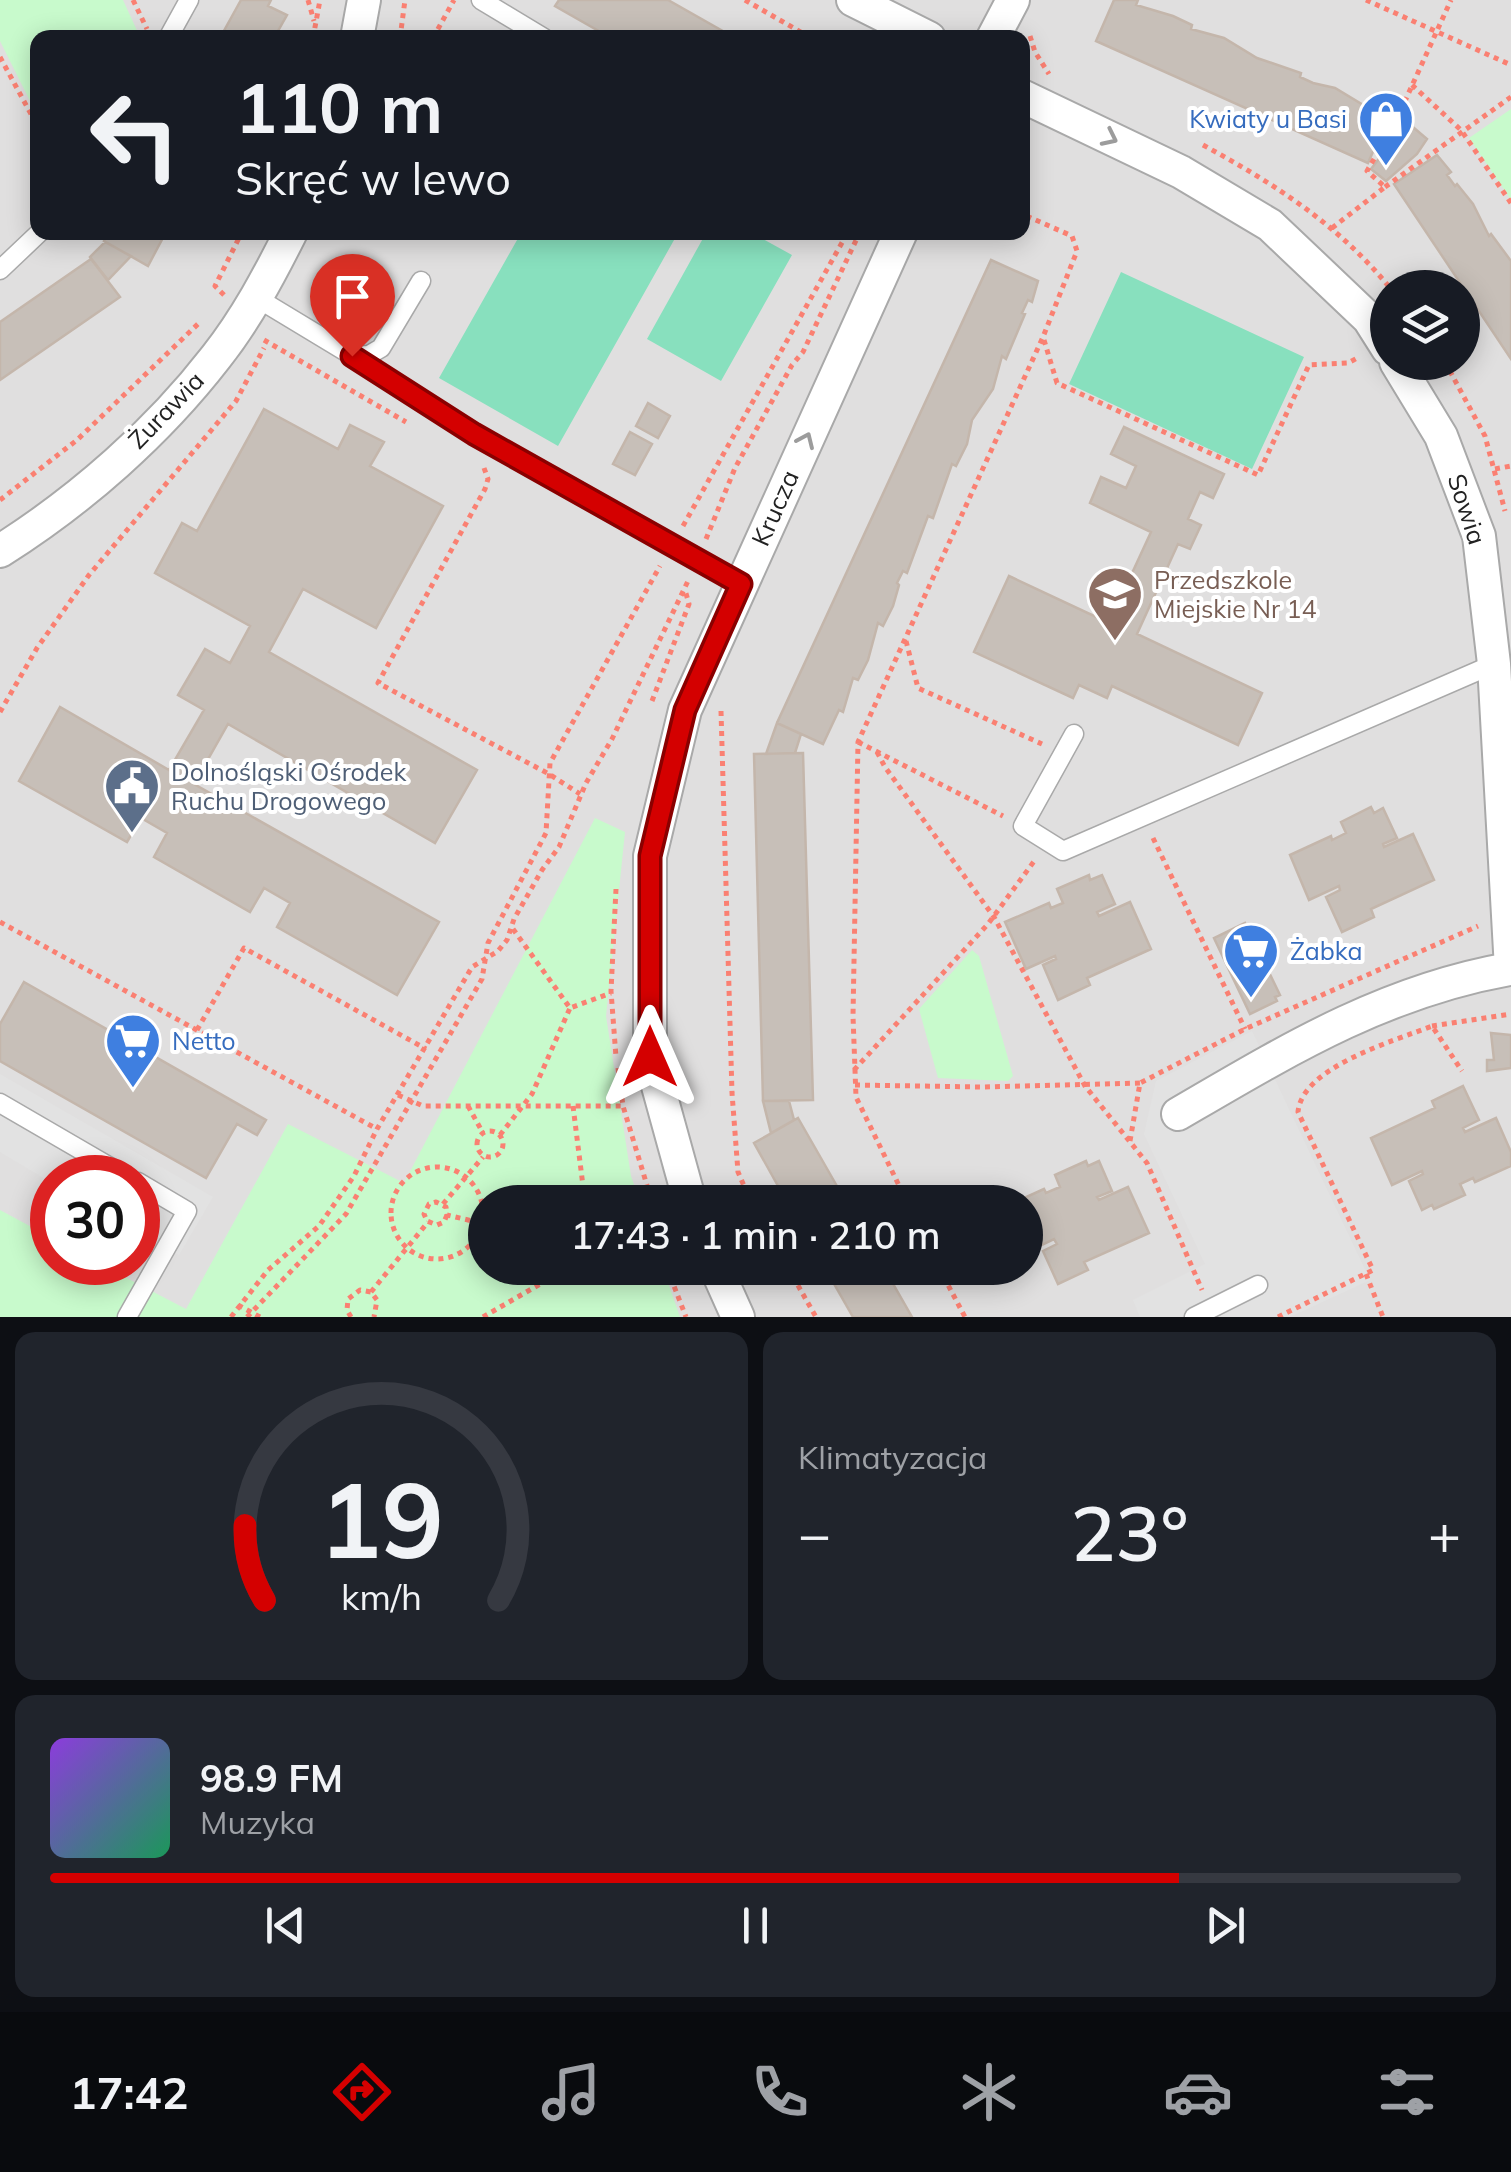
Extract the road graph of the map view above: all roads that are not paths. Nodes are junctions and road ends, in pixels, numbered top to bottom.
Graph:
1 (189, 0) edge
2 (364, 0) edge
3 (481, 0) edge
4 (853, 0) edge
5 (1014, 0) edge
6 (172, 30) edge
7 (358, 30) edge
8 (531, 30) edge
9 (913, 30) edge
10 (997, 30) edge
11 (1030, 100) edge
12 (32, 240) edge
13 (289, 240) edge
14 (888, 240) edge
15 (0, 270) edge
16 (421, 281) dead end
17 (270, 306) junction
18 (1370, 321) edge
19 (352, 356) junction
20 (1406, 380) edge
21 (0, 551) edge
22 (741, 584) junction
23 (1494, 664) junction
24 (1074, 734) dead end
25 (1510, 969) edge
26 (0, 1102) edge
27 (1178, 1114) dead end
28 (90, 1155) edge
29 (685, 1185) edge
30 (160, 1195) edge
31 (160, 1258) edge
32 (144, 1285) edge
33 (724, 1285) edge
34 (1258, 1285) dead end
35 (1202, 1313) edge
36 (126, 1317) edge
37 (738, 1317) edge

1 - 6 lane
2 - 7 street
3 - 8 lane
4 - 9 street
5 - 10 street
11 -> 18 street, Sowia
12 - 15 lane
13 - 17 street, Żurawia
22 -> 14 street, Krucza
16 - 19 lane
17 - 19 lane
17 - 21 street, Żurawia
19 - 22 lane
20 - 23 street, Sowia
22 - 29 street, Krucza
23 - 24 lane
23 - 25 street, Sowia
25 - 27 street, Sowia
26 - 28 lane
30 - 31 lane
32 - 36 lane
33 - 37 street
34 - 35 lane

